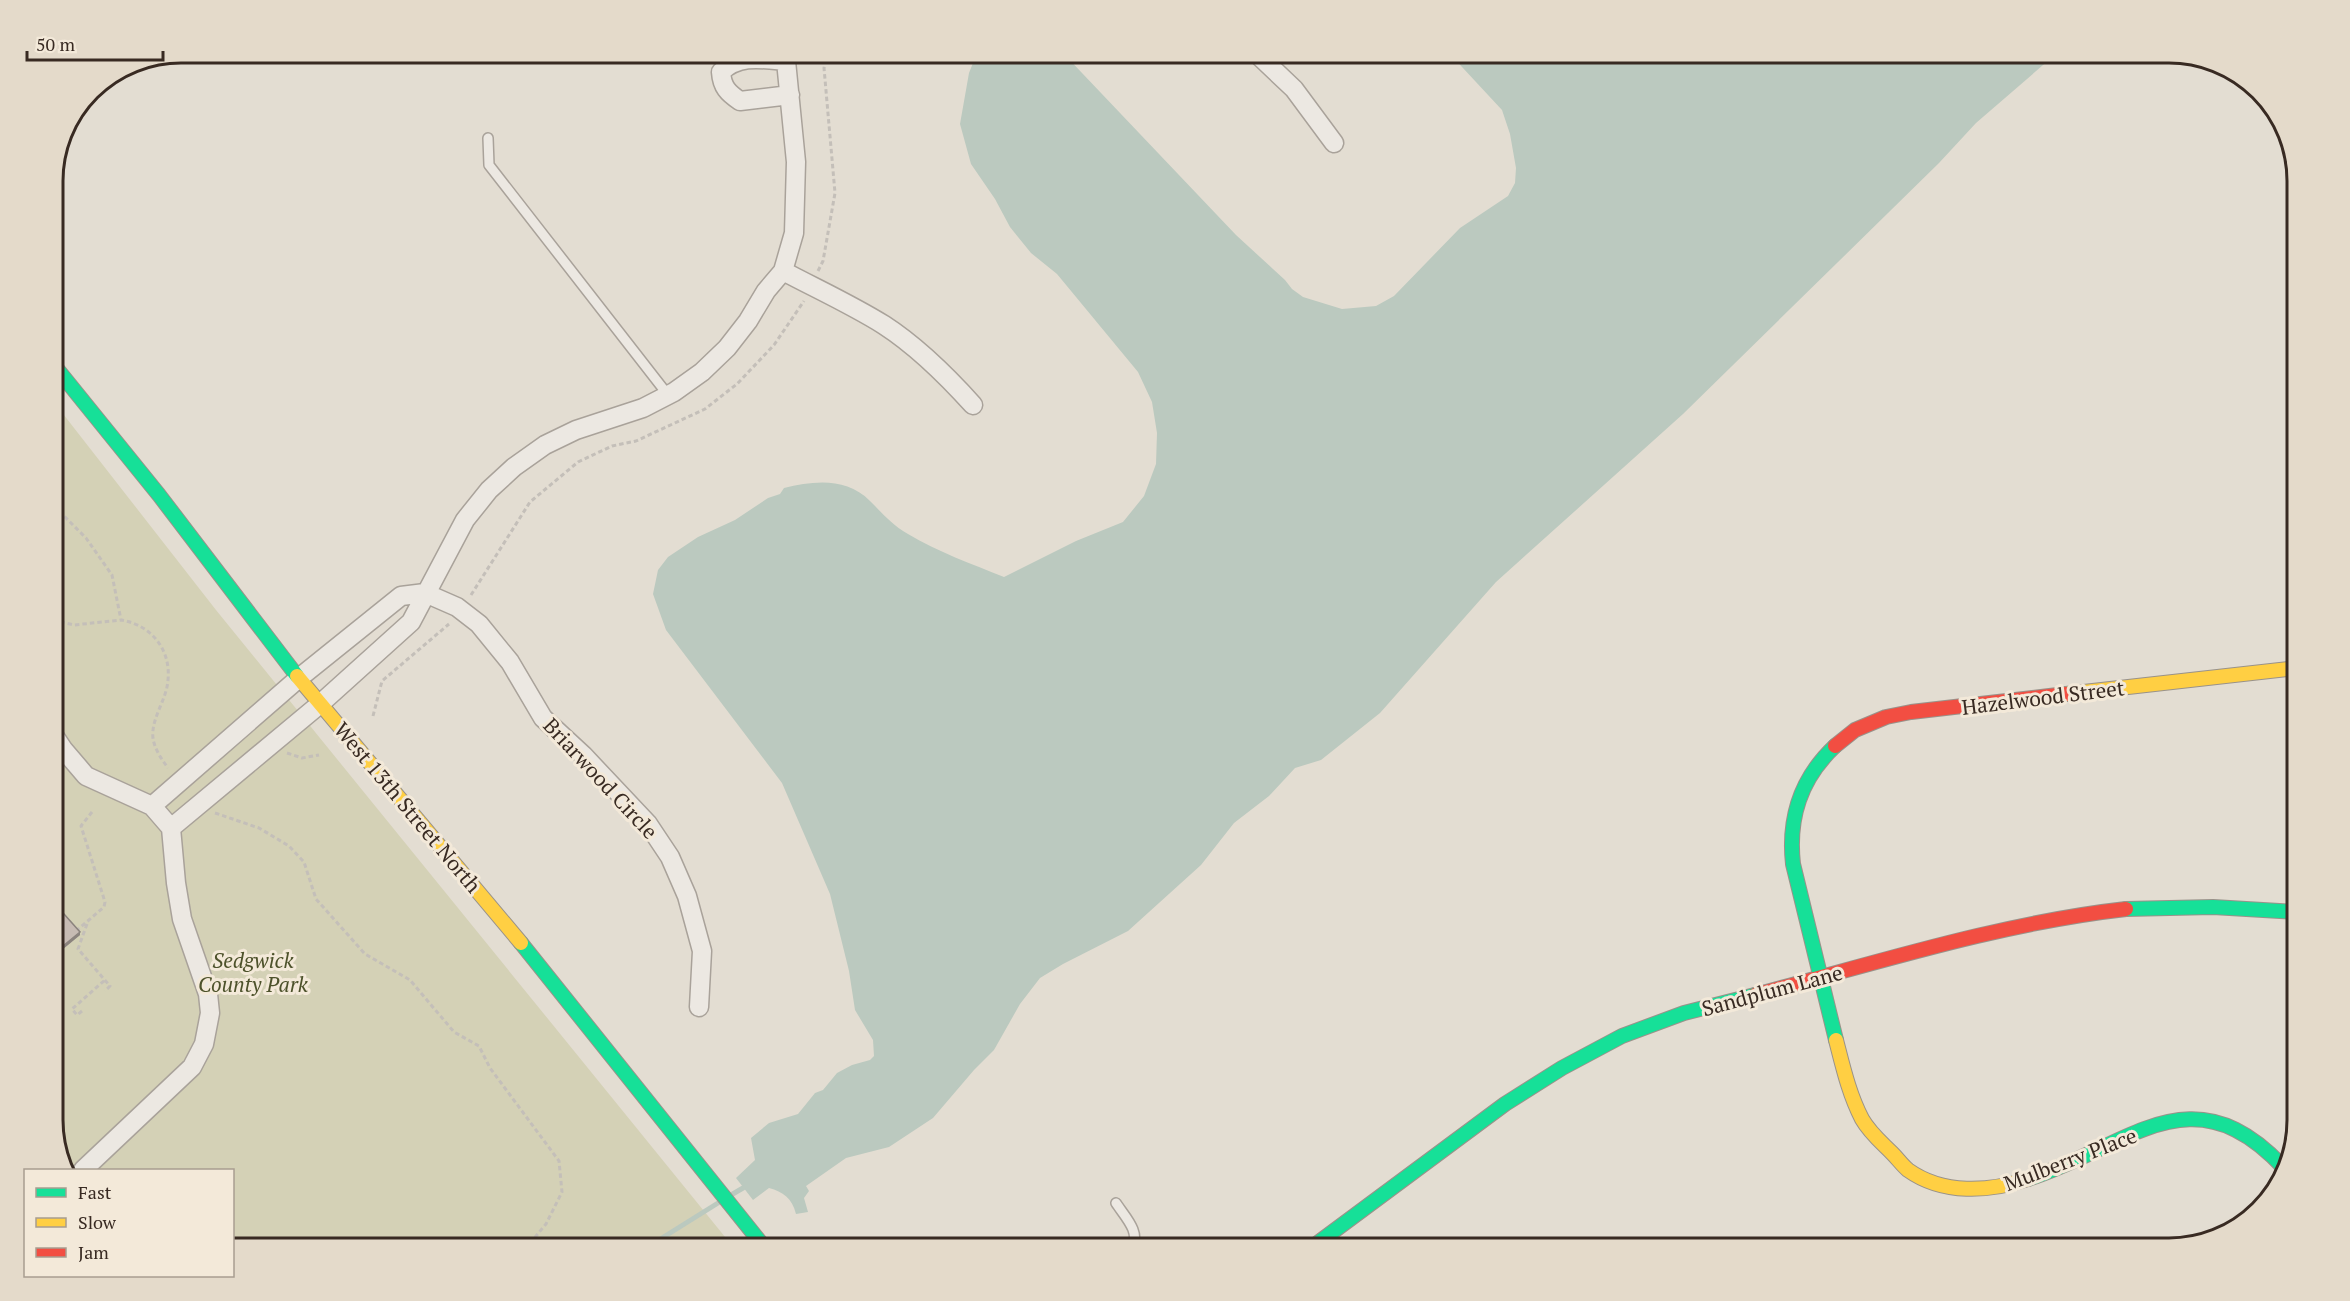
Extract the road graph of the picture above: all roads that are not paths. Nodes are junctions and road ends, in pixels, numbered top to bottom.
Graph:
1 (733, 63) edge
2 (788, 63) edge
3 (1267, 63) edge
4 (790, 95) junction
5 (488, 138) dead end
6 (1334, 143) dead end
7 (783, 271) junction
8 (63, 376) edge
9 (668, 395) junction
10 (973, 405) dead end
11 (425, 593) junction
12 (2287, 669) edge
13 (299, 678) junction
14 (320, 704) junction
15 (63, 749) edge
16 (1810, 774) joint
17 (152, 806) junction
18 (171, 828) junction
19 (2287, 911) edge
20 (1822, 977) junction
21 (699, 1006) dead end
22 (2279, 1162) edge
23 (84, 1169) edge
24 (1116, 1203) dead end
25 (757, 1238) edge
26 (1135, 1238) edge
27 (1324, 1238) edge

1 - 4 street
2 - 4 street
3 - 6 street
4 - 7 street
5 - 9 lane
7 - 9 street
7 - 10 street
8 - 13 street, West 13th Street North
9 - 11 street
11 - 13 street
11 - 14 street
11 - 21 street, Briarwood Circle
12 - 16 street, Hazelwood Street
13 - 14 street, West 13th Street North
13 - 17 street
14 - 18 street
14 - 25 street, West 13th Street North
15 - 17 street
16 - 20 street, Mulberry Place
17 - 18 street
18 - 23 street
19 - 20 street, Sandplum Lane
20 - 22 street, Mulberry Place
20 - 27 street, Sandplum Lane
24 - 26 lane

